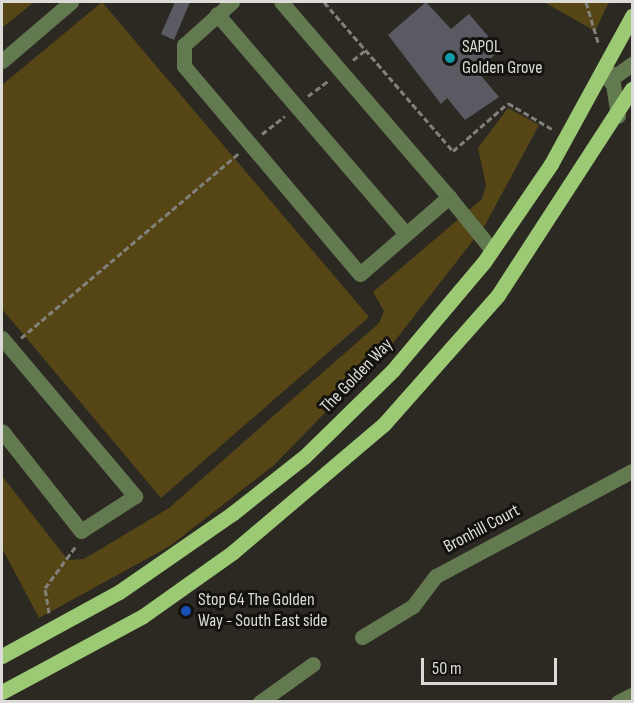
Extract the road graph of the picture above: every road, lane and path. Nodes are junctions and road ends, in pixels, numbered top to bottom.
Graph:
1 (71, 2) edge
2 (232, 2) edge
3 (281, 2) edge
4 (324, 2) edge
5 (586, 2) edge
6 (217, 14) junction
7 (633, 16) edge
8 (598, 42) dead end
9 (366, 50) junction
10 (2, 61) edge
11 (633, 64) edge
12 (340, 70) junction
13 (603, 74) junction
14 (633, 89) edge
15 (296, 106) junction
16 (618, 116) junction
17 (554, 130) dead end
18 (250, 144) junction
19 (449, 197) junction
20 (406, 234) junction
21 (492, 250) junction
22 (5, 343) edge
23 (2, 431) edge
24 (633, 471) edge
25 (81, 531) junction
26 (50, 615) dead end
27 (362, 637) dead end
28 (2, 656) edge
29 (313, 664) dead end
30 (2, 692) edge
31 (633, 695) edge
32 (260, 702) edge
33 (618, 702) edge

1 - 10 street
2 - 6 street
3 - 12 street
4 - 9 path
5 - 8 path
6 - 15 street
6 - 18 street
7 - 13 main road, The Golden Way
9 - 12 path
9 - 17 path
11 - 13 street
12 - 15 path
12 - 19 street
13 - 16 street
13 - 21 main road, The Golden Way
14 - 16 main road
15 - 18 path
15 - 20 street
16 - 30 main road
18 - 20 street
18 - 22 path
19 - 20 street
19 - 21 street
21 - 28 main road, The Golden Way
22 - 25 street
23 - 25 street
24 - 27 street, Bronhill Court
25 - 26 path
29 - 32 street
31 - 33 street

